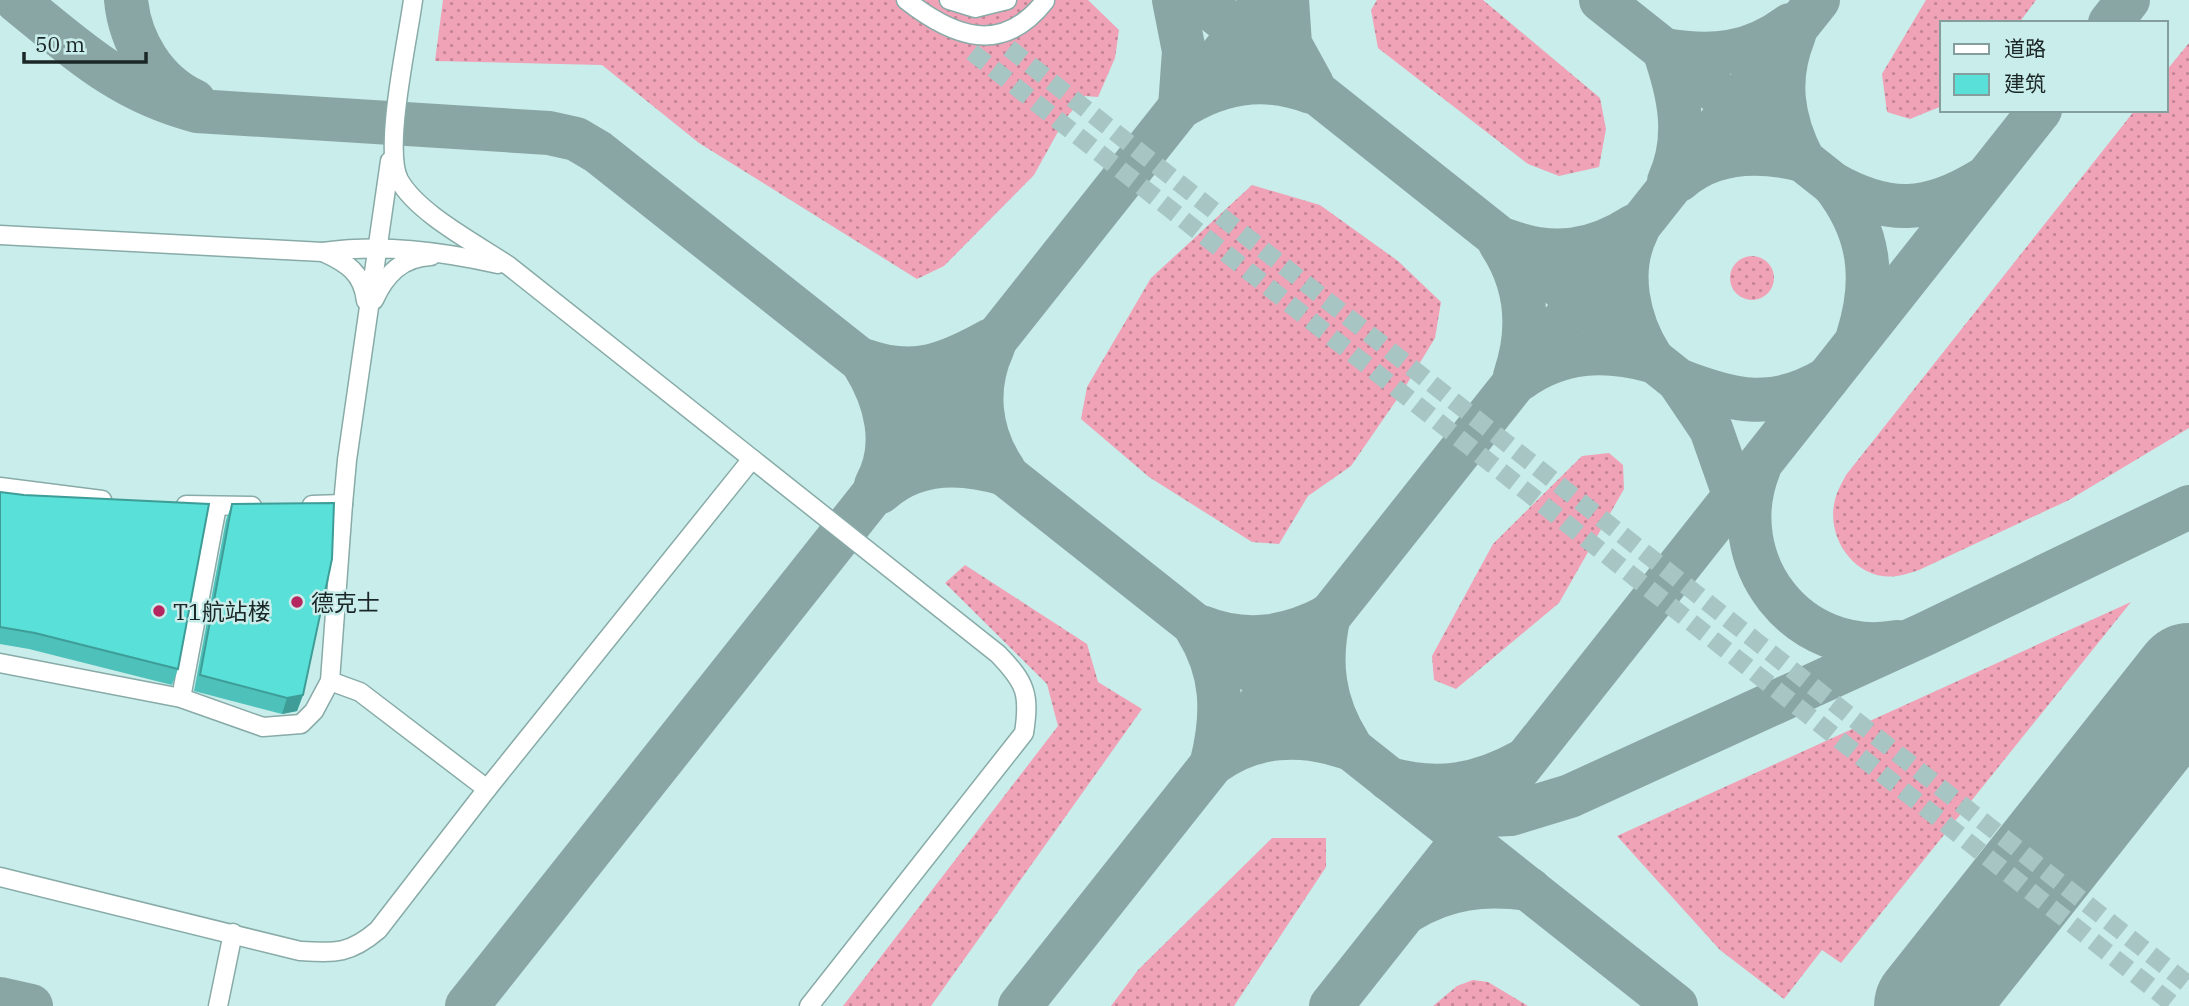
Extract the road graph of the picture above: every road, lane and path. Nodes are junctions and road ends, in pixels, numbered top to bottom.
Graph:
1 (413, 0) edge
2 (906, 0) edge
3 (949, 0) edge
4 (1007, 0) edge
5 (1045, 1) edge
6 (392, 147) junction
7 (384, 205) junction
8 (0, 235) edge
9 (377, 247) junction
10 (323, 252) junction
11 (459, 255) junction
12 (509, 266) junction
13 (367, 316) junction
14 (752, 459) junction
15 (0, 487) edge
16 (120, 501) edge
17 (162, 503) edge
18 (343, 504) junction
19 (268, 505) edge
20 (293, 505) edge
21 (217, 506) junction
22 (0, 663) edge
23 (330, 681) junction
24 (181, 698) junction
25 (487, 789) junction
26 (0, 877) edge
27 (233, 933) junction
28 (218, 1006) edge
29 (809, 1006) edge

1 - 6 lane
2 - 5 lane
3 - 4 lane
6 - 7 lane
6 - 12 lane
7 - 9 lane
7 - 10 lane
8 - 10 lane
9 - 10 lane
9 - 11 lane
9 - 13 lane
10 - 13 lane
11 - 12 lane
11 - 13 lane
12 - 14 lane
13 - 18 lane
14 - 25 lane
14 - 29 lane
15 - 16 lane
17 - 21 lane
18 - 20 lane
18 - 23 lane
19 - 21 lane
21 - 24 lane
22 - 24 lane
23 - 24 lane
23 - 25 lane
25 - 27 lane
26 - 27 lane
27 - 28 lane

